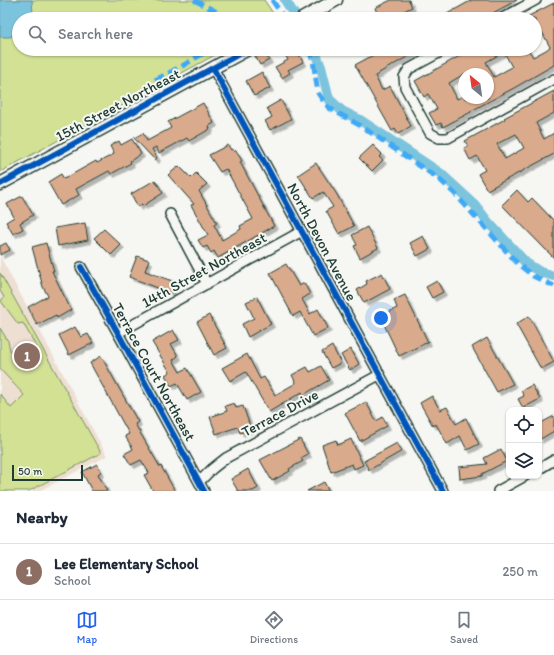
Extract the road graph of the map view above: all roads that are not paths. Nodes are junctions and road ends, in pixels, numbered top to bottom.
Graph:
1 (336, 0) edge
2 (536, 0) edge
3 (315, 12) edge
4 (514, 12) edge
5 (235, 56) edge
6 (433, 56) edge
7 (213, 68) junction
8 (554, 80) edge
9 (0, 184) edge
10 (170, 214) dead end
11 (302, 231) junction
12 (81, 267) dead end
13 (207, 284) junction
14 (118, 333) junction
15 (379, 375) junction
16 (554, 460) edge
17 (542, 466) edge
18 (520, 479) edge
19 (199, 482) junction
20 (204, 491) edge
21 (443, 491) edge
22 (498, 491) edge

1 - 3 street
2 - 4 street
5 - 7 street, 15th Street Northeast
6 - 8 street
7 - 9 street, 15th Street Northeast
7 - 11 street, North Devon Avenue
10 - 13 street
11 - 13 street, 14th Street Northeast
11 - 15 street, North Devon Avenue
12 - 14 street, Terrace Court Northeast
13 - 14 street, 14th Street Northeast
14 - 19 street, Terrace Court Northeast
15 - 19 street, Terrace Drive
15 - 21 street, North Devon Avenue
16 - 17 street
18 - 22 street
19 - 20 street, Terrace Court Northeast

